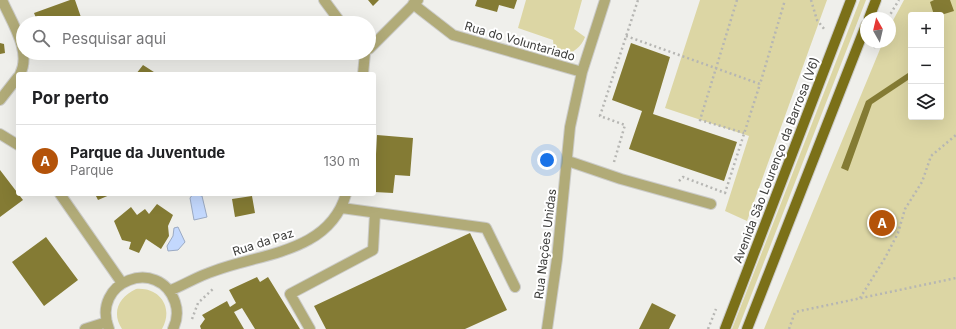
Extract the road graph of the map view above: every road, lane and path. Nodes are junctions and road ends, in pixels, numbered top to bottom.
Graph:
1 (2, 0) edge
2 (324, 0) edge
3 (605, 0) edge
4 (638, 0) edge
5 (737, 0) edge
6 (785, 0) edge
7 (812, 0) edge
8 (851, 0) edge
9 (876, 0) edge
10 (882, 0) edge
11 (899, 0) edge
12 (415, 2) edge
13 (872, 12) edge
14 (874, 12) edge
15 (892, 12) edge
16 (336, 16) edge
17 (825, 31) dead end
18 (16, 32) edge
19 (626, 36) junction
20 (860, 40) edge
21 (376, 41) edge
22 (23, 60) edge
23 (364, 60) edge
24 (716, 69) junction
25 (21, 72) edge
26 (363, 72) edge
27 (582, 72) junction
28 (16, 80) edge
29 (760, 84) junction
30 (0, 100) edge
31 (744, 133) junction
32 (0, 134) edge
33 (956, 135) edge
34 (16, 144) edge
35 (568, 161) junction
36 (613, 168) dead end
37 (678, 182) dead end
38 (61, 196) edge
39 (345, 196) edge
40 (711, 204) dead end
41 (342, 208) junction
42 (374, 213) junction
43 (956, 278) edge
44 (122, 283) junction
45 (219, 285) dead end
46 (514, 287) dead end
47 (169, 291) junction
48 (860, 298) junction
49 (191, 324) dead end
50 (108, 326) edge
51 (85, 329) edge
52 (173, 329) edge
53 (310, 329) edge
54 (547, 329) edge
55 (725, 329) edge
56 (747, 329) edge
57 (789, 329) edge

1 - 18 street
2 - 16 street
3 - 27 street, Rua Nações Unidas
4 - 19 path
5 - 24 path
6 - 29 path
7 - 17 path
8 - 55 main road, Avenida São Lourenço da Barrosa (V6)
9 - 13 main road
10 - 14 street
11 - 15 path
12 - 21 street
12 - 27 street, Rua do Voluntariado
19 - 24 path
19 - 36 path
20 - 56 main road
22 - 25 street
23 - 26 street
24 - 29 path
24 - 31 path
27 - 35 street, Rua Nações Unidas
28 - 30 street
29 - 31 path
31 - 37 path
32 - 34 street
33 - 48 path
35 - 40 street
35 - 54 street, Rua Nações Unidas
38 - 44 street
39 - 41 street, Rua da Paz
41 - 42 street
41 - 47 street, Rua da Paz
42 - 46 street
42 - 53 street
43 - 48 path
44 - 47 street
44 - 50 street
45 - 49 path
47 - 52 street
48 - 57 path
50 - 51 street

